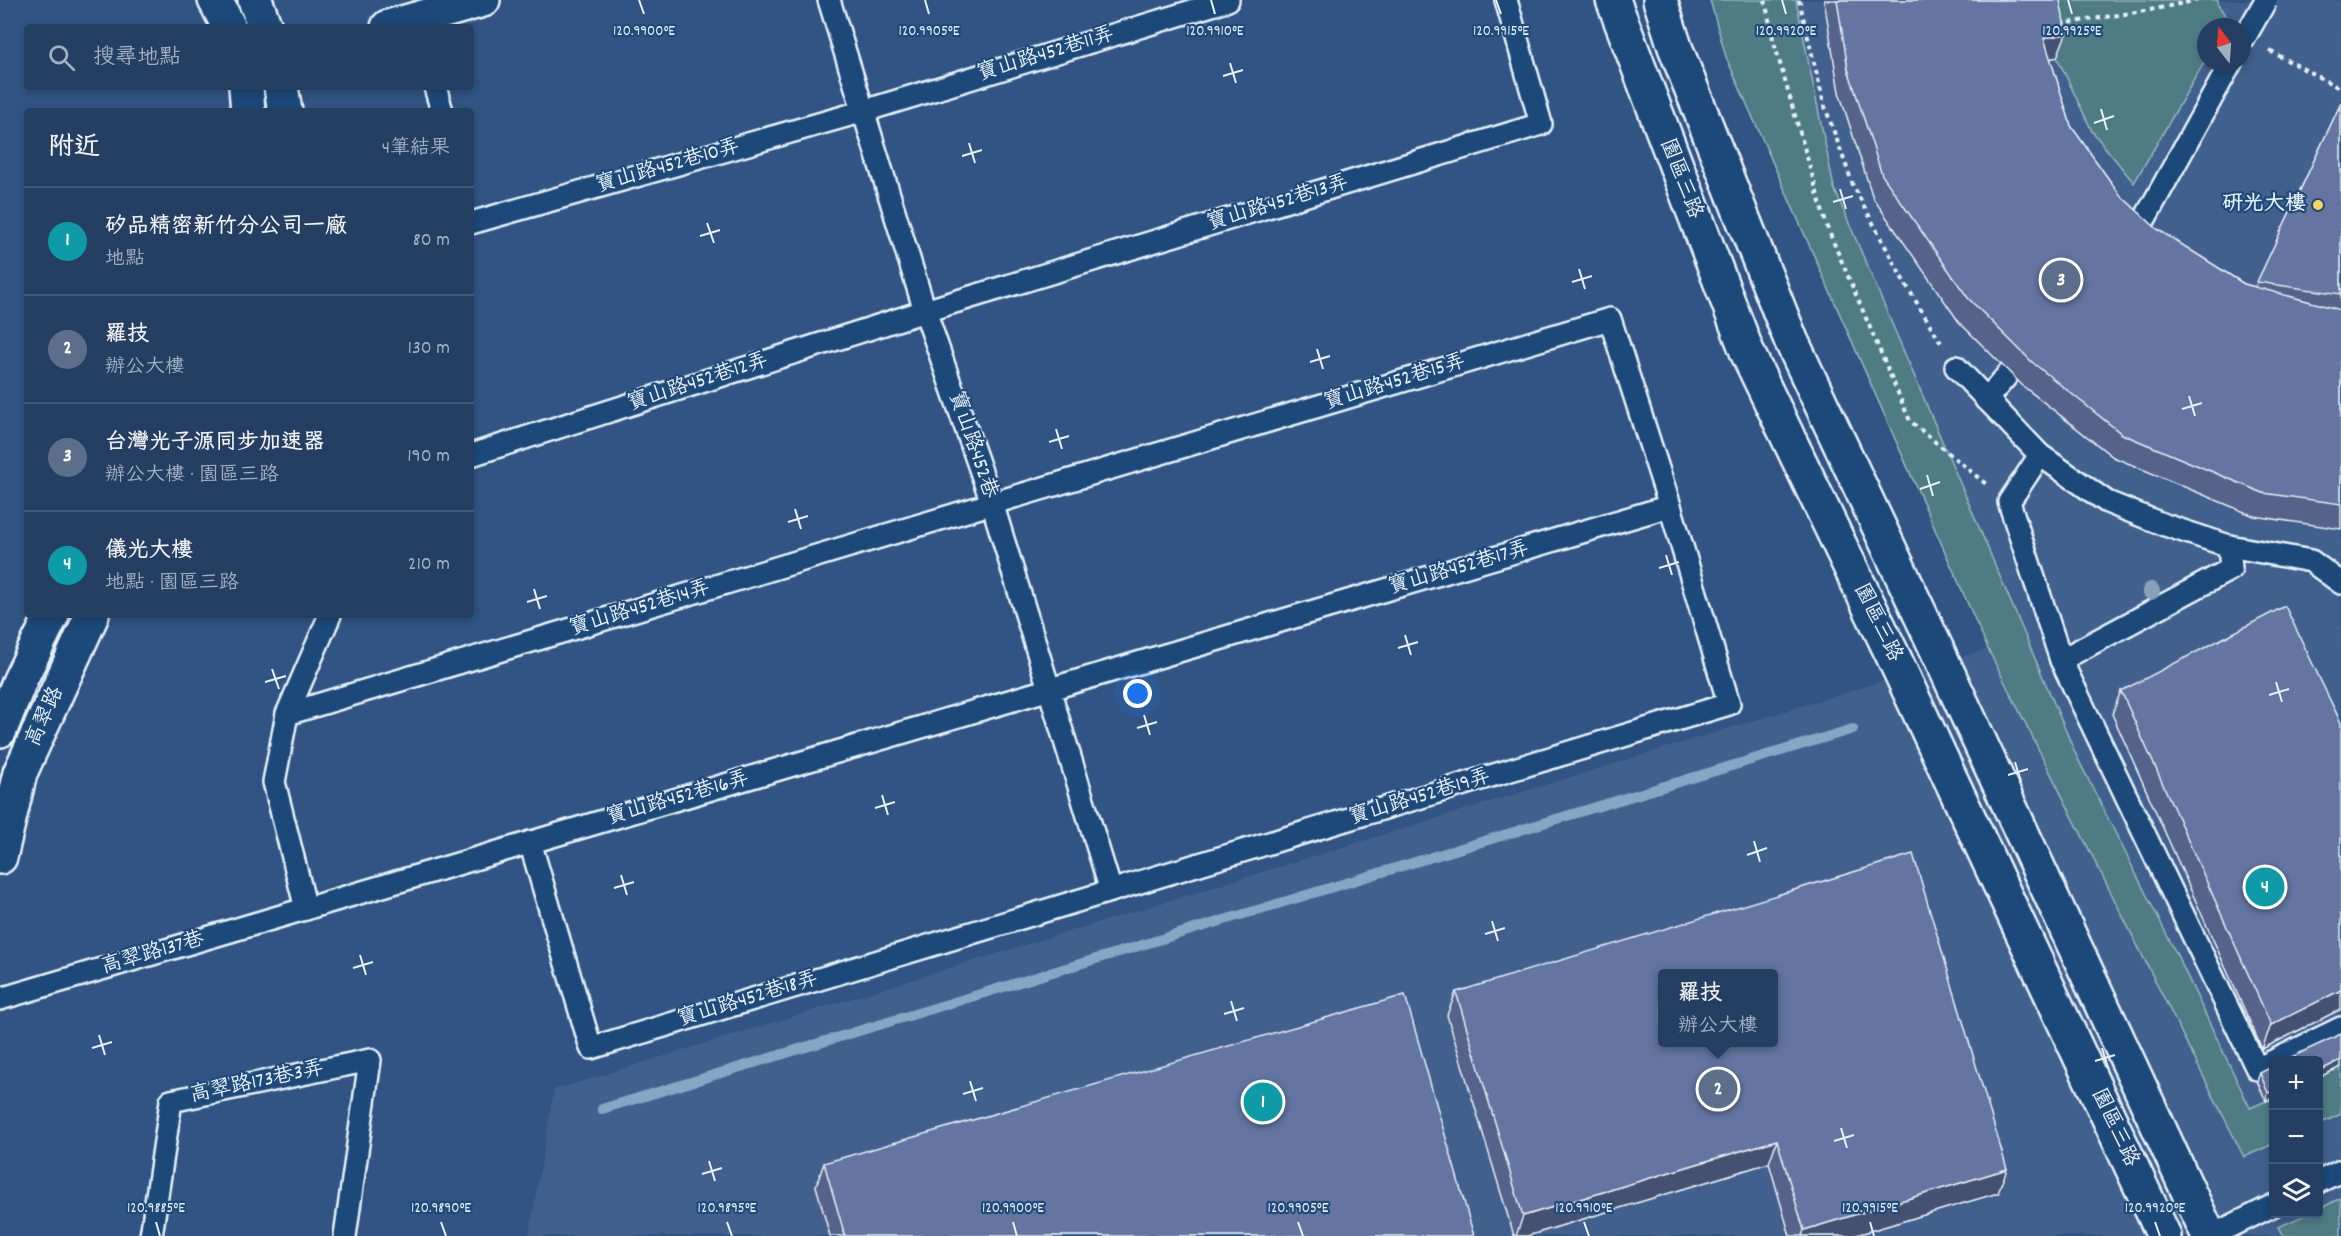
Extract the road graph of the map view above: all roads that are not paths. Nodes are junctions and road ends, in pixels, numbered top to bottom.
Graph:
1 (215, 0) edge
2 (255, 0) edge
3 (483, 0) edge
4 (829, 0) edge
5 (1228, 0) edge
6 (1506, 0) edge
7 (1613, 0) edge
8 (1660, 0) edge
9 (2265, 0) edge
10 (410, 18) edge
11 (227, 24) edge
12 (264, 24) edge
13 (2251, 26) edge
14 (2226, 72) edge
15 (246, 90) edge
16 (282, 90) edge
17 (436, 90) edge
18 (248, 108) edge
19 (284, 108) edge
20 (441, 108) edge
21 (864, 111) junction
22 (474, 222) edge
23 (2112, 256) edge
24 (925, 311) junction
25 (2043, 334) edge
26 (1956, 367) road end
27 (1986, 400) junction
28 (474, 454) edge
29 (2040, 455) junction
30 (992, 503) junction
31 (1670, 506) junction
32 (2229, 546) junction
33 (2341, 584) edge
34 (51, 618) edge
35 (91, 618) edge
36 (329, 618) edge
37 (2061, 660) junction
38 (1050, 690) junction
39 (287, 714) junction
40 (0, 730) edge
41 (530, 842) junction
42 (0, 857) edge
43 (1111, 891) junction
44 (306, 909) junction
45 (0, 999) edge
46 (2341, 1028) edge
47 (2341, 1171) edge
48 (2323, 1180) edge
49 (2269, 1207) edge
50 (151, 1236) edge
51 (345, 1236) edge
52 (2164, 1236) edge
53 (2210, 1236) edge

1 - 11 street
2 - 12 street
3 - 10 street
4 - 21 lane, 寶山路452巷
5 - 21 lane, 寶山路452巷11弄
6 - 24 lane, 寶山路452巷13弄
7 - 52 street, 園區三路
8 - 53 street, 園區三路
9 - 13 lane, bridge
14 - 23 lane
15 - 18 street
16 - 19 street
17 - 20 lane
21 - 22 lane, 寶山路452巷10弄
21 - 24 lane, 寶山路452巷
24 - 28 lane, 寶山路452巷12弄
24 - 30 lane, 寶山路452巷
25 - 27 lane
26 - 27 lane
27 - 29 lane
29 - 32 lane
29 - 37 lane
30 - 31 lane, 寶山路452巷15弄
30 - 38 lane, 寶山路452巷
30 - 39 lane, 寶山路452巷14弄
31 - 38 lane, 寶山路452巷17弄
31 - 43 lane, 寶山路452巷19弄
32 - 33 lane
32 - 37 lane
34 - 40 street, 高翠路
35 - 42 street, 高翠路
36 - 39 lane
37 - 46 lane
38 - 41 lane, 寶山路452巷16弄
38 - 43 lane, 寶山路452巷
39 - 44 lane
41 - 43 lane, 寶山路452巷18弄
41 - 44 lane, 寶山路452巷16弄
44 - 45 lane, 高翠路137巷
47 - 48 lane
49 - 53 lane
50 - 51 lane, 高翠路173巷3弄

